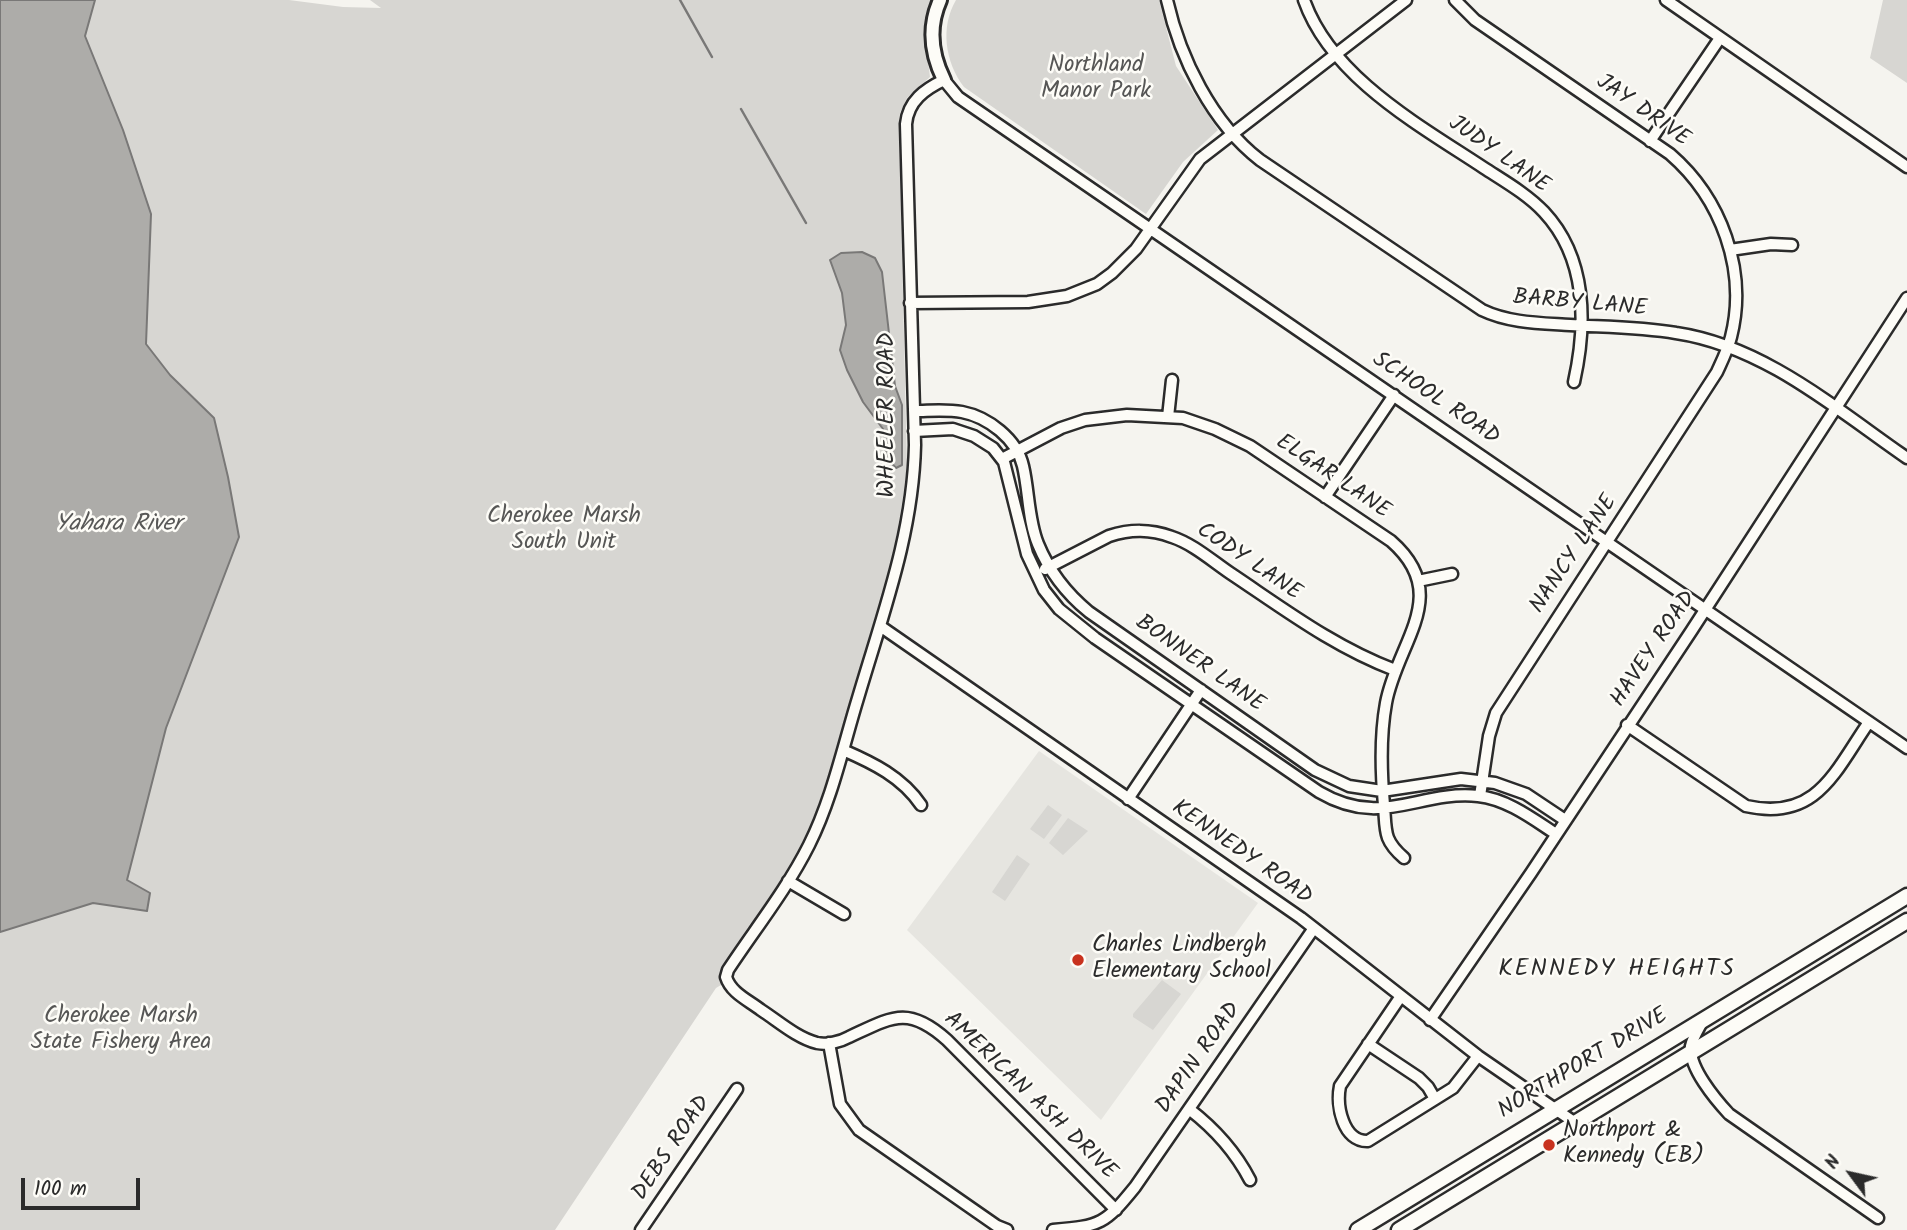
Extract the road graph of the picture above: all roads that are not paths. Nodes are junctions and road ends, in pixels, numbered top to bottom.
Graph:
1 (940, 0) edge
2 (1167, 0) edge
3 (1304, 0) edge
4 (1406, 0) edge
5 (1455, 0) edge
6 (1665, 0) edge
7 (1720, 38) junction
8 (1336, 54) junction
9 (944, 80) junction
10 (1230, 134) junction
11 (1650, 141) junction
12 (1907, 167) edge
13 (1150, 229) junction
14 (1792, 245) dead end
15 (1730, 250) junction
16 (1907, 298) edge
17 (910, 303) junction
18 (1581, 325) junction
19 (1728, 346) junction
20 (1172, 380) dead end
21 (1574, 383) dead end
22 (1394, 395) junction
23 (1835, 408) junction
24 (914, 411) junction
25 (1168, 416) junction
26 (914, 431) junction
27 (1017, 450) junction
28 (1907, 458) edge
29 (1002, 459) junction
30 (1325, 497) junction
31 (1608, 542) junction
32 (1050, 566) junction
33 (1452, 574) dead end
34 (1036, 575) junction
35 (1418, 581) junction
36 (1705, 608) junction
37 (880, 626) junction
38 (1395, 670) junction
39 (1201, 690) junction
40 (1192, 704) junction
41 (1869, 722) junction
42 (1628, 725) junction
43 (1907, 748) edge
44 (843, 750) junction
45 (1482, 780) junction
46 (1382, 791) junction
47 (1480, 796) junction
48 (1128, 799) junction
49 (921, 805) dead end
50 (1384, 809) junction
51 (1565, 820) junction
52 (1556, 834) junction
53 (1404, 858) dead end
54 (788, 881) junction
55 (1907, 896) edge
56 (844, 914) dead end
57 (1907, 920) edge
58 (1314, 928) junction
59 (1401, 996) junction
60 (1704, 1018) junction
61 (1430, 1020) junction
62 (829, 1043) junction
63 (1368, 1044) junction
64 (1691, 1051) junction
65 (1478, 1056) junction
66 (737, 1089) dead end
67 (1435, 1099) junction
68 (1189, 1109) junction
69 (1555, 1109) junction
70 (1574, 1122) junction
71 (1250, 1180) dead end
72 (1116, 1210) junction
73 (1878, 1218) dead end
74 (641, 1230) edge
75 (1007, 1230) edge
76 (1053, 1230) edge
77 (1358, 1230) edge
78 (1399, 1230) edge

1 - 9 street
2 - 10 street, BARBY LANE
3 - 8 street, JUDY LANE
4 - 8 street
5 - 11 street, JAY DRIVE
6 - 7 street
7 - 11 street
7 - 12 street
8 - 10 street
8 - 18 street, JUDY LANE
9 - 13 street, SCHOOL ROAD
9 - 17 street, WHEELER ROAD
10 - 13 street
10 - 18 street, BARBY LANE
11 - 15 street, JAY DRIVE
13 - 17 street
13 - 22 street, SCHOOL ROAD
14 - 15 street
15 - 19 street, JAY DRIVE
16 - 23 street, HAVEY ROAD
17 - 24 street, WHEELER ROAD
18 - 19 street, BARBY LANE
18 - 21 street, JUDY LANE
19 - 23 street, BARBY LANE
19 - 31 street, NANCY LANE
20 - 25 street
22 - 30 street
22 - 31 street, SCHOOL ROAD
23 - 28 street, BARBY LANE
23 - 36 street, HAVEY ROAD
24 - 26 street, WHEELER ROAD
24 - 27 street
25 - 27 street, ELGAR LANE
25 - 30 street, ELGAR LANE
26 - 29 street
26 - 37 street, WHEELER ROAD
27 - 29 street, ELGAR LANE
27 - 32 street, BONNER LANE
29 - 34 street, BONNER LANE
30 - 35 street, ELGAR LANE
31 - 36 street, SCHOOL ROAD
31 - 45 street, NANCY LANE
32 - 34 street, CODY LANE
32 - 38 street, CODY LANE
32 - 39 street, BONNER LANE
33 - 35 street
34 - 40 street, BONNER LANE
35 - 38 street, ELGAR LANE
36 - 41 street, SCHOOL ROAD
36 - 42 street, HAVEY ROAD
37 - 44 street, WHEELER ROAD
37 - 48 street, KENNEDY ROAD
38 - 46 street, ELGAR LANE
39 - 40 street
39 - 46 street, BONNER LANE
40 - 48 street
40 - 50 street, BONNER LANE
41 - 42 street
41 - 43 street, SCHOOL ROAD
42 - 51 street, HAVEY ROAD
44 - 49 street
44 - 54 street, WHEELER ROAD
45 - 46 street, BONNER LANE
45 - 47 street, NANCY LANE
45 - 51 street, BONNER LANE
46 - 50 street, ELGAR LANE
47 - 50 street, BONNER LANE
47 - 52 street, BONNER LANE
48 - 58 street, KENNEDY ROAD
50 - 53 street, ELGAR LANE
51 - 52 street, HAVEY ROAD
52 - 61 street, HAVEY ROAD
54 - 56 street
54 - 62 street, WHEELER ROAD
55 - 60 main road, NORTHPORT DRIVE
57 - 64 main road, NORTHPORT DRIVE
58 - 59 street, KENNEDY ROAD
58 - 68 street, DAPIN ROAD
59 - 61 street, KENNEDY ROAD
59 - 63 street
60 - 64 street
60 - 69 main road, NORTHPORT DRIVE
61 - 65 street, KENNEDY ROAD
62 - 72 street, AMERICAN ASH DRIVE
62 - 75 street
63 - 67 street
63 - 67 street
64 - 70 main road, NORTHPORT DRIVE
64 - 73 street
65 - 67 street
65 - 69 street, KENNEDY ROAD
66 - 74 street, DEBS ROAD
68 - 71 street
68 - 72 street, DAPIN ROAD
69 - 70 street, KENNEDY ROAD
69 - 77 main road, NORTHPORT DRIVE
70 - 78 main road, NORTHPORT DRIVE
72 - 76 street

